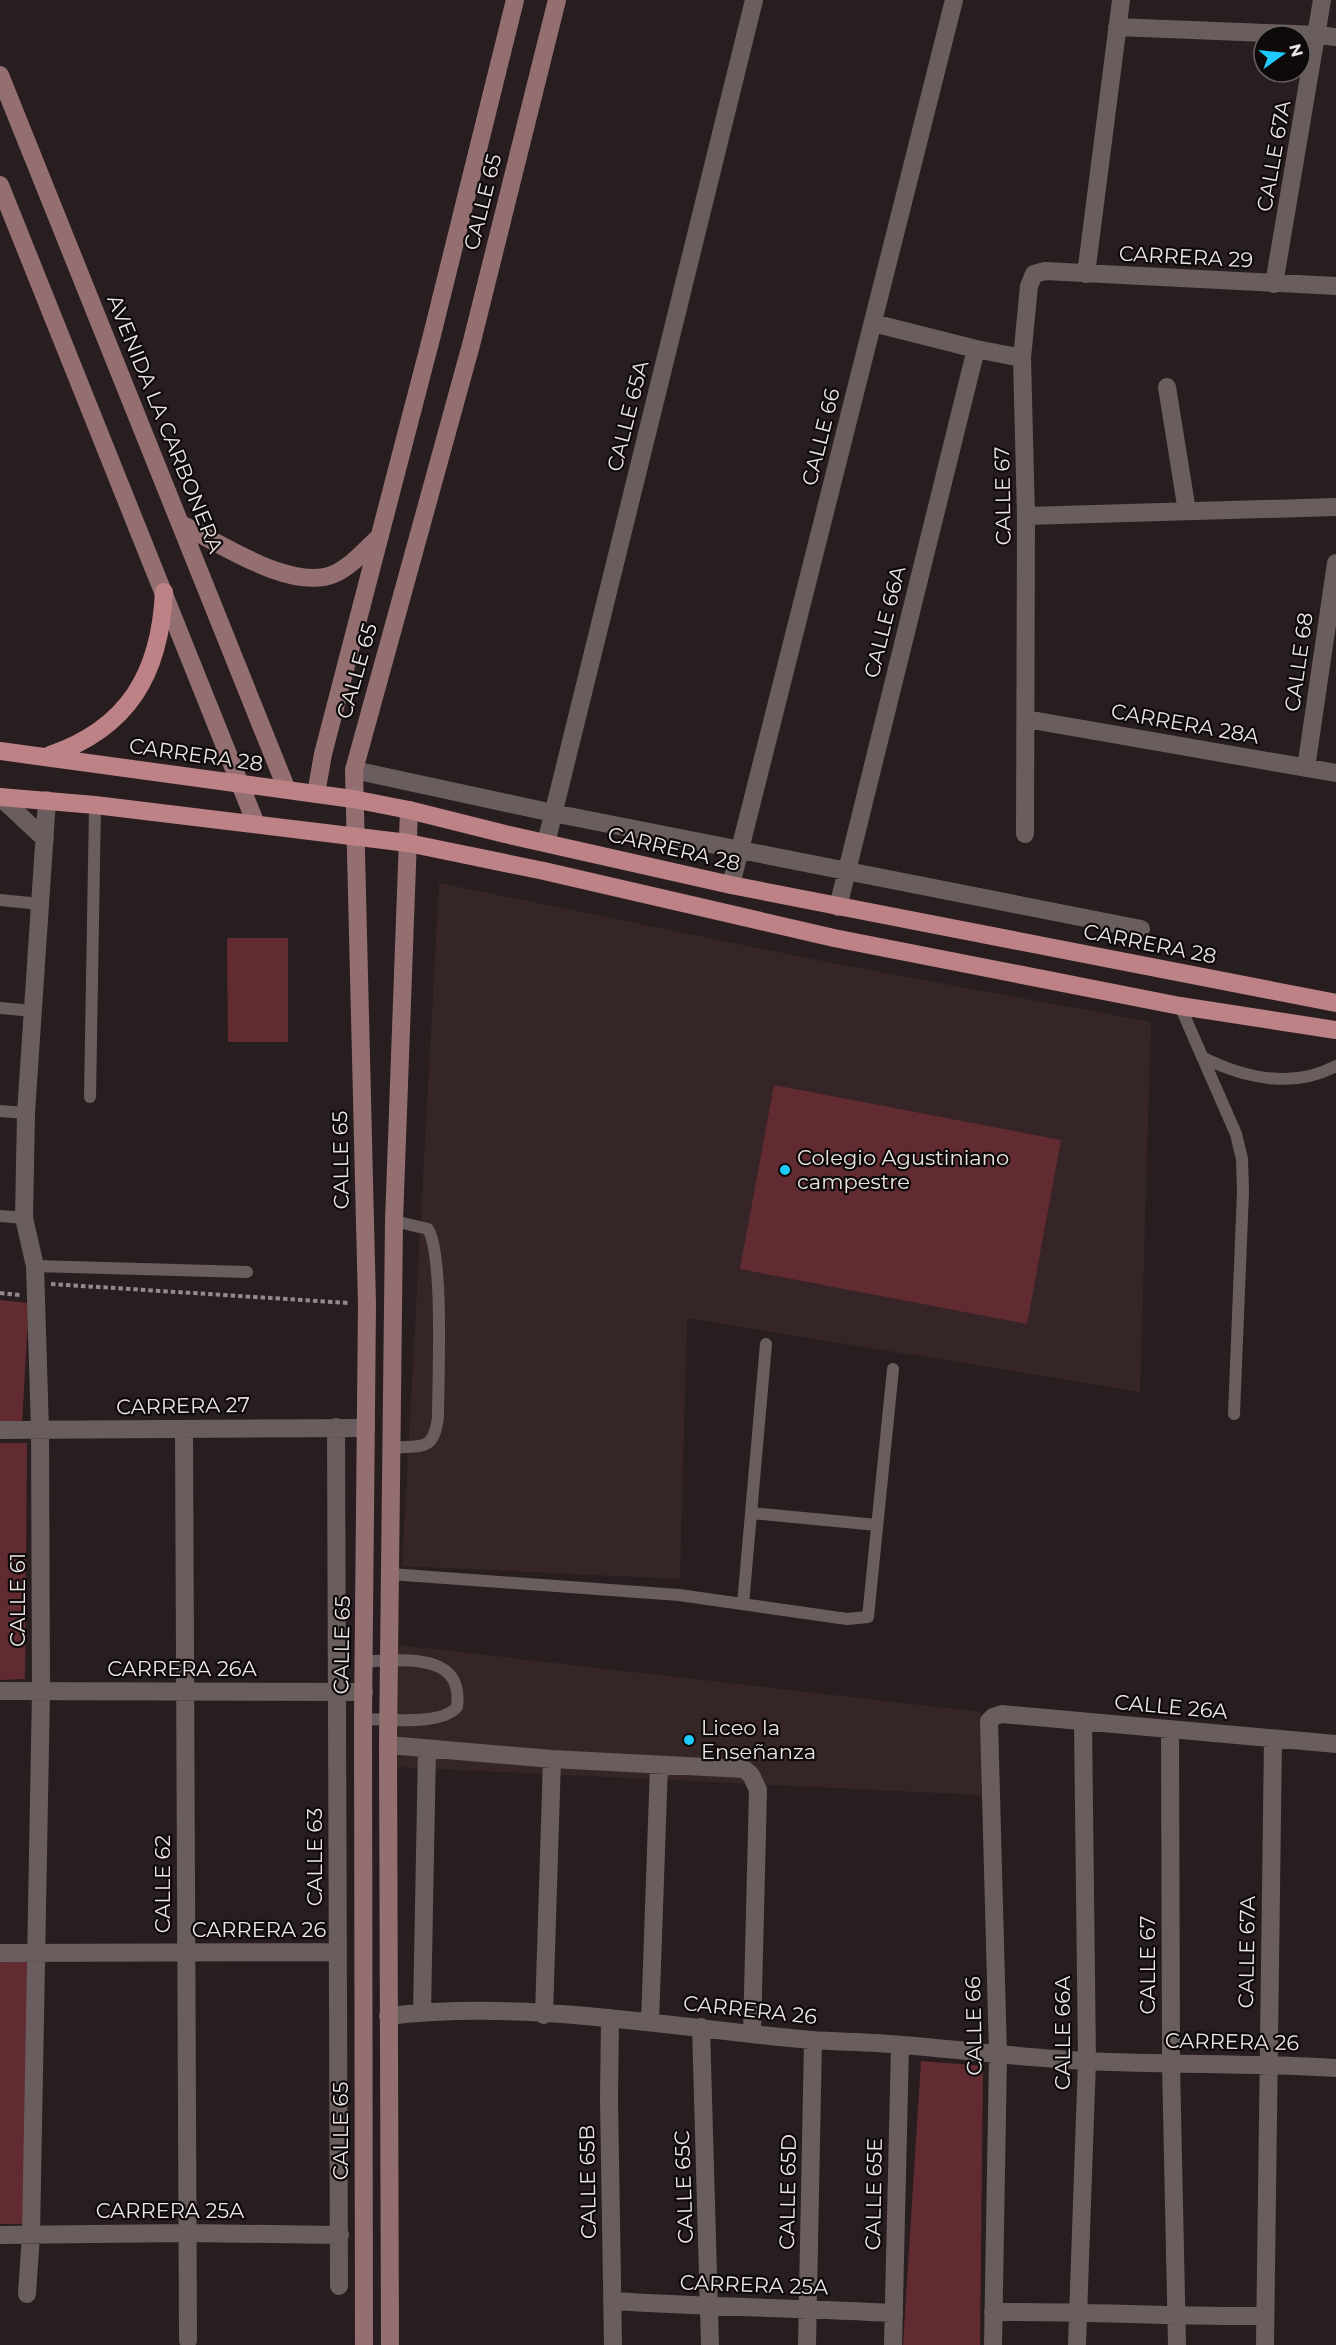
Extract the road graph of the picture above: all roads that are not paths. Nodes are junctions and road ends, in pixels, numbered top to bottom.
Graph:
1 (515, 0) edge
2 (557, 0) edge
3 (754, 0) edge
4 (954, 0) edge
5 (1121, 0) edge
6 (1322, 0) edge
7 (1117, 27) junction
8 (1327, 36) edge
9 (0, 75) edge
10 (0, 185) edge
11 (1034, 274) joint
12 (1086, 274) junction
13 (1274, 284) junction
14 (1336, 286) edge
15 (873, 322) junction
16 (976, 349) junction
17 (1022, 358) junction
18 (1167, 387) dead end
19 (1336, 507) edge
20 (1187, 511) junction
21 (1026, 516) junction
22 (181, 524) junction
23 (380, 536) junction
24 (1336, 563) edge
25 (164, 592) junction
26 (1026, 719) junction
27 (0, 751) edge
28 (46, 756) junction
29 (1306, 768) junction
30 (354, 770) junction
31 (1336, 773) edge
32 (241, 785) junction
33 (287, 790) junction
34 (316, 794) junction
35 (0, 797) edge
36 (353, 799) junction
37 (47, 800) junction
38 (95, 805) junction
39 (409, 810) junction
40 (553, 813) junction
41 (256, 824) junction
42 (1025, 834) dead end
43 (356, 836) junction
44 (45, 839) junction
45 (408, 843) junction
46 (546, 843) junction
47 (740, 850) junction
48 (847, 870) junction
49 (731, 885) junction
50 (0, 900) edge
51 (40, 904) junction
52 (838, 907) junction
53 (1141, 929) dead end
54 (1336, 1003) edge
55 (1180, 1006) junction
56 (0, 1008) edge
57 (33, 1011) junction
58 (1336, 1030) edge
59 (1202, 1057) junction
60 (1336, 1066) edge
61 (90, 1097) dead end
62 (0, 1111) edge
63 (26, 1113) junction
64 (0, 1216) edge
65 (24, 1218) junction
66 (394, 1221) junction
67 (247, 1272) dead end
68 (35, 1274) junction
69 (766, 1344) dead end
70 (893, 1370) dead end
71 (1234, 1414) dead end
72 (336, 1427) junction
73 (366, 1428) junction
74 (184, 1429) junction
75 (0, 1430) edge
76 (40, 1430) junction
77 (392, 1448) junction
78 (752, 1513) junction
79 (878, 1525) junction
80 (390, 1574) junction
81 (743, 1604) junction
82 (389, 1660) junction
83 (364, 1661) junction
84 (0, 1691) edge
85 (41, 1691) junction
86 (185, 1691) junction
87 (337, 1691) junction
88 (364, 1692) junction
89 (1002, 1714) joint
90 (363, 1719) junction
91 (389, 1719) junction
92 (1083, 1721) junction
93 (1170, 1729) junction
94 (1273, 1739) junction
95 (1336, 1744) edge
96 (388, 1745) junction
97 (427, 1749) junction
98 (552, 1759) junction
99 (659, 1765) junction
100 (338, 1952) junction
101 (0, 1953) edge
102 (37, 1953) junction
103 (186, 1953) junction
104 (422, 2012) junction
105 (544, 2015) junction
106 (388, 2016) junction
107 (610, 2019) junction
108 (650, 2022) junction
109 (701, 2027) junction
110 (752, 2034) junction
111 (813, 2040) junction
112 (900, 2044) junction
113 (998, 2055) junction
114 (1087, 2061) junction
115 (1171, 2064) junction
116 (1268, 2064) junction
117 (1336, 2068) edge
118 (188, 2233) junction
119 (0, 2235) edge
120 (31, 2235) junction
121 (340, 2235) junction
122 (339, 2286) dead end
123 (27, 2294) dead end
124 (614, 2301) junction
125 (710, 2308) junction
126 (809, 2308) junction
127 (1077, 2311) junction
128 (993, 2312) junction
129 (894, 2313) junction
130 (1265, 2316) junction
131 (1177, 2317) junction
132 (188, 2340) dead end
133 (364, 2345) edge
134 (390, 2345) edge
135 (613, 2345) edge
136 (710, 2345) edge
137 (807, 2345) edge
138 (893, 2345) edge
139 (993, 2345) edge
140 (1077, 2345) edge
141 (1177, 2345) edge
142 (1265, 2345) edge

1 - 23 street, CALLE 65
2 - 30 street, CALLE 65
3 - 40 street, CALLE 65A
4 - 15 street, CALLE 66
5 - 7 street
6 - 8 street, CALLE 67A
7 - 8 street
7 - 12 street
8 - 13 street, CALLE 67A
9 - 22 street, AVENIDA LA CARBONERA
10 - 25 street
11 - 12 street, CARRERA 29
11 - 17 street, CALLE 67
12 - 13 street, CARRERA 29
13 - 14 street, CARRERA 29
15 - 16 street
15 - 47 street, CALLE 66
16 - 17 street
16 - 48 street, CALLE 66A
17 - 21 street, CALLE 67
18 - 20 street
19 - 20 street
20 - 21 street
21 - 26 street, CALLE 67
22 - 23 street
22 - 33 street, AVENIDA LA CARBONERA
23 - 34 street, CALLE 65
24 - 29 street, CALLE 68
25 - 28 main road
25 - 32 street
26 - 29 street, CARRERA 28A
26 - 42 street, CALLE 67
27 - 28 main road, CARRERA 28
28 - 32 main road, CARRERA 28
29 - 31 street, CARRERA 28A
30 - 36 street, CALLE 65
30 - 40 street
32 - 33 main road, CARRERA 28
32 - 41 street
33 - 34 main road, CARRERA 28
34 - 36 main road, CARRERA 28
35 - 37 main road
35 - 44 street
36 - 39 main road, CARRERA 28
36 - 43 street, CALLE 65
37 - 38 main road
37 - 44 street, CALLE 61
38 - 41 main road
38 - 61 lane
39 - 45 street
39 - 46 main road, CARRERA 28
40 - 46 street, CALLE 65A
40 - 47 street
41 - 43 main road
43 - 45 main road
43 - 73 street, CALLE 65
44 - 51 street, CALLE 61
45 - 55 main road
45 - 66 street
46 - 49 main road, CARRERA 28
47 - 48 street
47 - 49 street, CALLE 66
48 - 52 street, CALLE 66A
48 - 53 street
49 - 52 main road, CARRERA 28
50 - 51 lane
51 - 57 street, CALLE 61
52 - 54 main road, CARRERA 28
55 - 58 main road
55 - 59 lane
56 - 57 lane
57 - 63 street, CALLE 61
59 - 60 lane
59 - 71 lane
62 - 63 lane
63 - 65 street, CALLE 61
64 - 65 lane
65 - 68 street, CALLE 61
66 - 77 street
66 - 77 lane
67 - 68 lane
68 - 76 street, CALLE 61
69 - 78 lane
70 - 79 lane
72 - 73 street, CARRERA 27
72 - 74 street, CARRERA 27
72 - 87 street, CALLE 63
73 - 83 street, CALLE 65
74 - 76 street, CARRERA 27
74 - 86 street, CALLE 62
75 - 76 street, CARRERA 27
76 - 85 street, CALLE 61
77 - 80 street
78 - 79 lane
78 - 81 lane
79 - 81 lane
80 - 81 lane
80 - 82 street
82 - 83 lane
82 - 91 street
82 - 91 lane
83 - 88 street, CALLE 65
84 - 85 street, CARRERA 26A
85 - 86 street, CARRERA 26A
85 - 102 street, CALLE 61
86 - 87 street, CARRERA 26A
86 - 103 street, CALLE 62
87 - 88 street, CARRERA 26A
87 - 100 street, CALLE 63
88 - 90 street, CALLE 65
89 - 92 street, CALLE 26A
89 - 113 street, CALLE 66
90 - 91 lane
90 - 133 street, CALLE 65
91 - 96 street
92 - 93 street, CALLE 26A
92 - 114 street, CALLE 66A
93 - 94 street, CALLE 26A
93 - 115 street, CALLE 67
94 - 95 street, CALLE 26A
94 - 116 street, CALLE 67A
96 - 97 street
96 - 106 street
97 - 98 street
97 - 104 street
98 - 99 street
98 - 105 street
99 - 108 street
99 - 110 street
100 - 103 street, CARRERA 26
100 - 121 street, CALLE 63
101 - 102 street, CARRERA 26
102 - 103 street, CARRERA 26
102 - 120 street, CALLE 61
103 - 118 street, CALLE 62
104 - 105 street, CARRERA 26
104 - 106 street, CARRERA 26
105 - 107 street, CARRERA 26
106 - 134 street
107 - 108 street, CARRERA 26
107 - 124 street, CALLE 65B
108 - 109 street, CARRERA 26
109 - 110 street, CARRERA 26
109 - 125 street, CALLE 65C
110 - 111 street, CARRERA 26
111 - 112 street, CARRERA 26
111 - 126 street, CALLE 65D
112 - 113 street, CARRERA 26
112 - 129 street, CALLE 65E
113 - 114 street, CARRERA 26
113 - 128 street, CALLE 66
114 - 115 street, CARRERA 26
114 - 127 street, CALLE 66A
115 - 116 street, CARRERA 26
115 - 131 street, CALLE 67
116 - 117 street, CARRERA 26
116 - 130 street, CALLE 67A
118 - 120 street, CARRERA 25A
118 - 121 street, CARRERA 25A
118 - 132 street, CALLE 62
119 - 120 street, CARRERA 25A
120 - 123 street, CALLE 61
121 - 122 street, CALLE 63
124 - 125 street, CARRERA 25A
124 - 135 street, CALLE 65B
125 - 126 street, CARRERA 25A
125 - 136 street, CALLE 65C
126 - 129 street, CARRERA 25A
126 - 137 street, CALLE 65D
127 - 128 street
127 - 131 street
127 - 140 street, CALLE 66A
128 - 139 street, CALLE 66
129 - 138 street, CALLE 65E
130 - 131 street
130 - 142 street, CALLE 67A
131 - 141 street, CALLE 67

